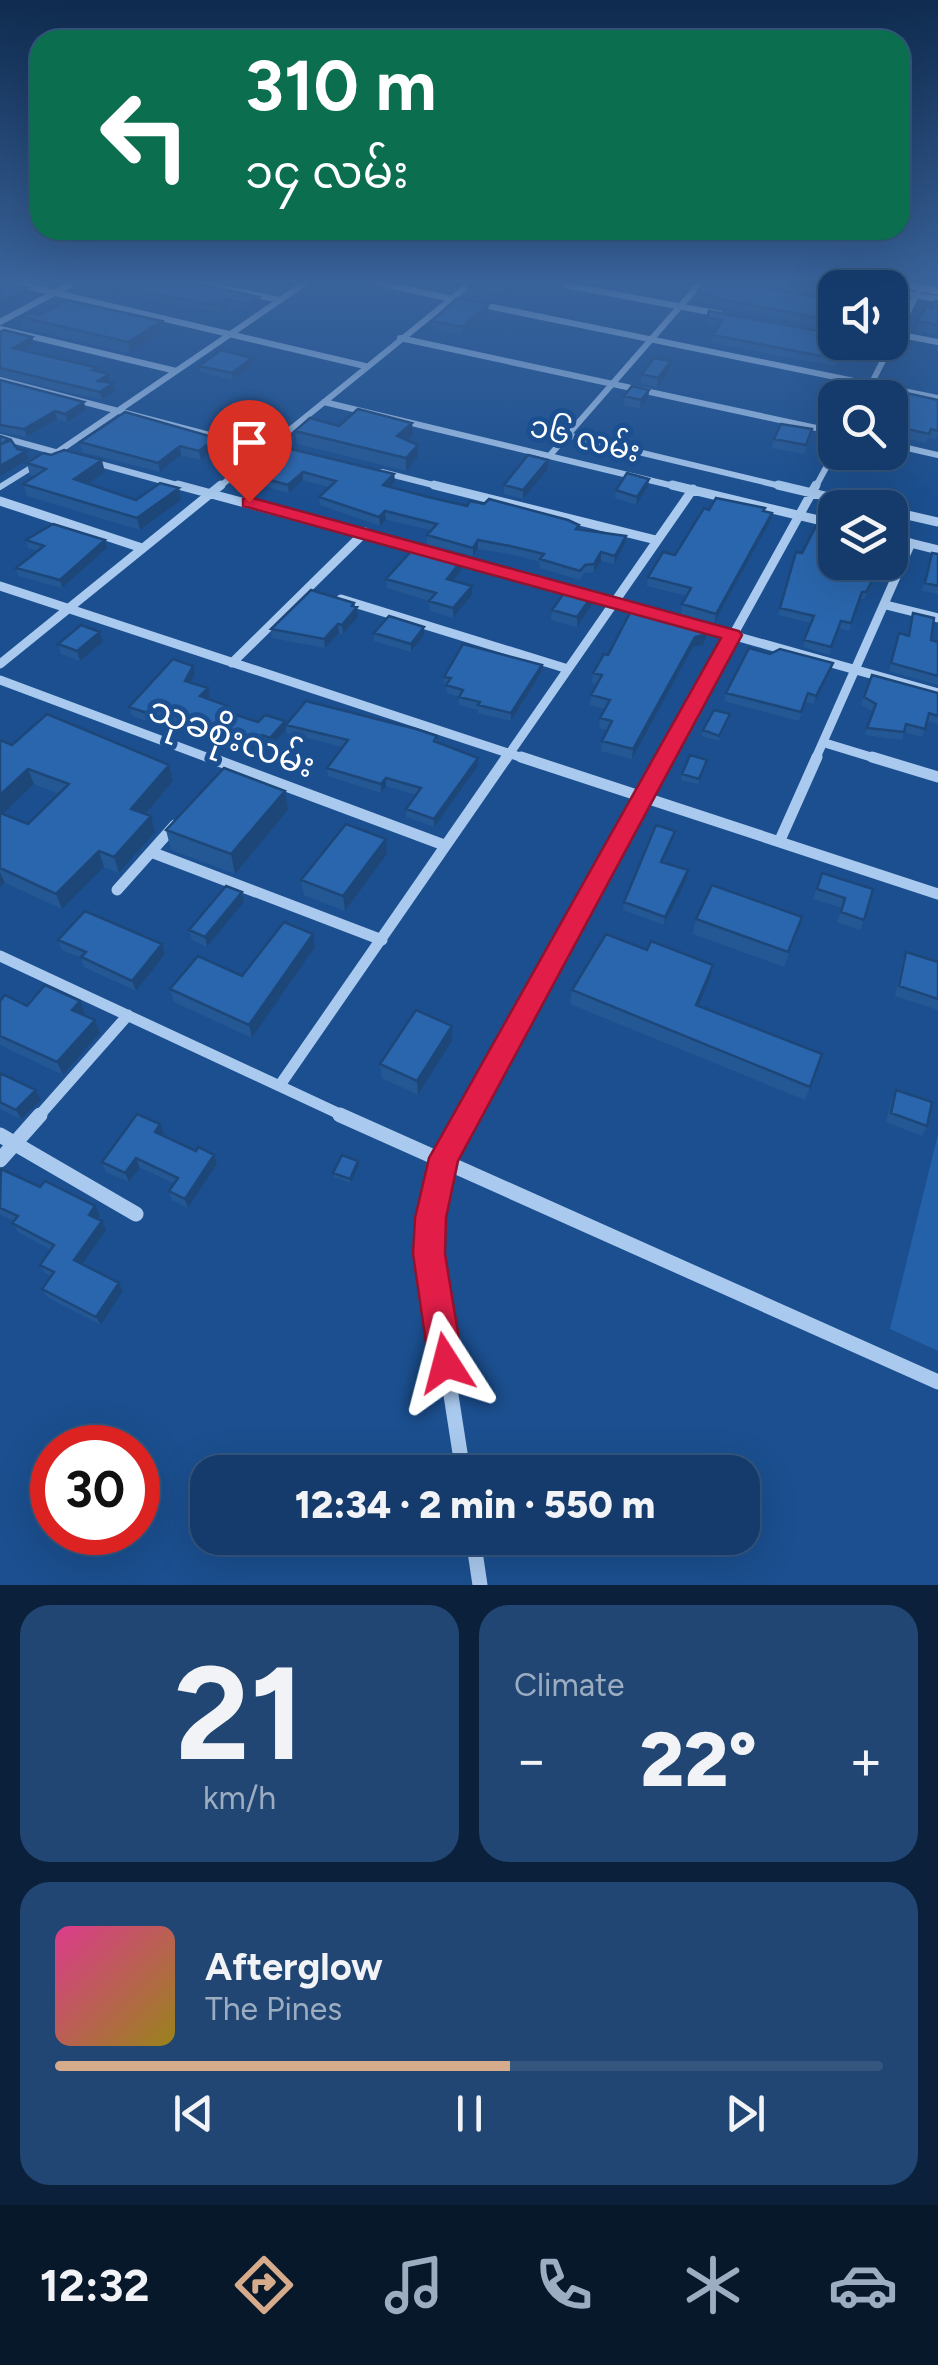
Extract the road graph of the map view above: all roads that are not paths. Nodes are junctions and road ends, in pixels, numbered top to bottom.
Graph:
1 (108, 353) edge
2 (202, 353) edge
3 (310, 353) edge
4 (381, 353) edge
5 (467, 353) edge
6 (639, 353) edge
7 (715, 353) edge
8 (365, 366) junction
9 (176, 370) junction
10 (0, 380) edge
11 (852, 380) edge
12 (611, 385) junction
13 (908, 392) edge
14 (938, 398) edge
15 (324, 402) junction
16 (118, 410) junction
17 (818, 428) edge
18 (567, 435) junction
19 (0, 436) edge
20 (270, 447) junction
21 (908, 448) edge
22 (293, 449) edge
23 (56, 452) junction
24 (551, 454) junction
25 (938, 455) edge
26 (370, 468) edge
27 (825, 470) edge
28 (0, 486) edge
29 (693, 489) junction
30 (210, 492) junction
31 (813, 493) junction
32 (818, 494) edge
33 (0, 501) edge
34 (908, 515) edge
35 (801, 516) junction
36 (818, 520) edge
37 (938, 522) edge
38 (364, 532) junction
39 (656, 540) junction
40 (910, 543) joint
41 (142, 548) junction
42 (938, 550) edge
43 (0, 586) edge
44 (306, 589) junction
45 (616, 602) junction
46 (886, 604) junction
47 (67, 610) junction
48 (666, 616) edge
49 (938, 618) edge
50 (682, 621) edge
51 (732, 635) junction
52 (232, 663) junction
53 (0, 664) edge
54 (568, 668) junction
55 (856, 670) junction
56 (0, 680) edge
57 (938, 692) edge
58 (825, 744) junction
59 (511, 751) junction
60 (228, 764) junction
61 (220, 776) edge
62 (938, 776) edge
63 (644, 795) junction
64 (186, 814) edge
65 (780, 840) junction
66 (444, 846) junction
67 (151, 852) junction
68 (117, 890) dead end
69 (938, 894) edge
70 (382, 940) junction
71 (0, 956) edge
72 (128, 1015) junction
73 (280, 1085) junction
74 (0, 1135) edge
75 (15, 1144) junction
76 (444, 1158) junction
77 (0, 1160) edge
78 (136, 1214) dead end
79 (938, 1382) edge
80 (460, 1455) edge
81 (476, 1555) edge
82 (480, 1585) edge

1 - 9 street
2 - 9 street
3 - 8 street
4 - 8 street
5 - 12 street
6 - 12 street
7 - 11 street
8 - 15 street
9 - 16 street
10 - 16 street
12 - 17 street
12 - 18 street
13 - 14 street
15 - 20 street
15 - 24 street, ၁၆ လမ်း
16 - 20 street
16 - 23 street
18 - 24 street
18 - 31 street
19 - 23 street
20 - 22 street
20 - 30 street
21 - 25 street
23 - 28 street
23 - 30 street
24 - 29 street, ၁၆ လမ်း
26 - 39 street
27 - 31 street
29 - 35 street, ၁၆ လမ်း
29 - 39 street
30 - 38 street
30 - 41 street
31 - 32 street
31 - 35 street
33 - 41 street
34 - 37 street
35 - 36 street, ၁၆ လမ်း
35 - 51 street
38 - 44 street
38 - 45 street
39 - 45 street
40 - 42 street
40 - 46 street
41 - 47 street
43 - 47 street
44 - 52 street
44 - 54 street
45 - 48 street
45 - 54 street
46 - 49 street
46 - 55 street
47 - 52 street
47 - 53 street
50 - 51 street
51 - 55 street
51 - 63 street
52 - 59 street
54 - 59 street
55 - 57 street
55 - 58 street
56 - 60 street, သုခစိုးလမ်း
58 - 62 street
58 - 65 street
59 - 63 street
59 - 66 street
60 - 61 street
60 - 66 street, သုခစိုးလမ်း
63 - 65 street
63 - 76 street
64 - 67 street
65 - 69 street
66 - 70 street
67 - 68 street
67 - 70 street
70 - 73 street
71 - 72 street
72 - 73 street
72 - 75 street
73 - 76 street
74 - 75 street
75 - 77 street
75 - 78 street
76 - 79 street
76 - 80 street
81 - 82 street

